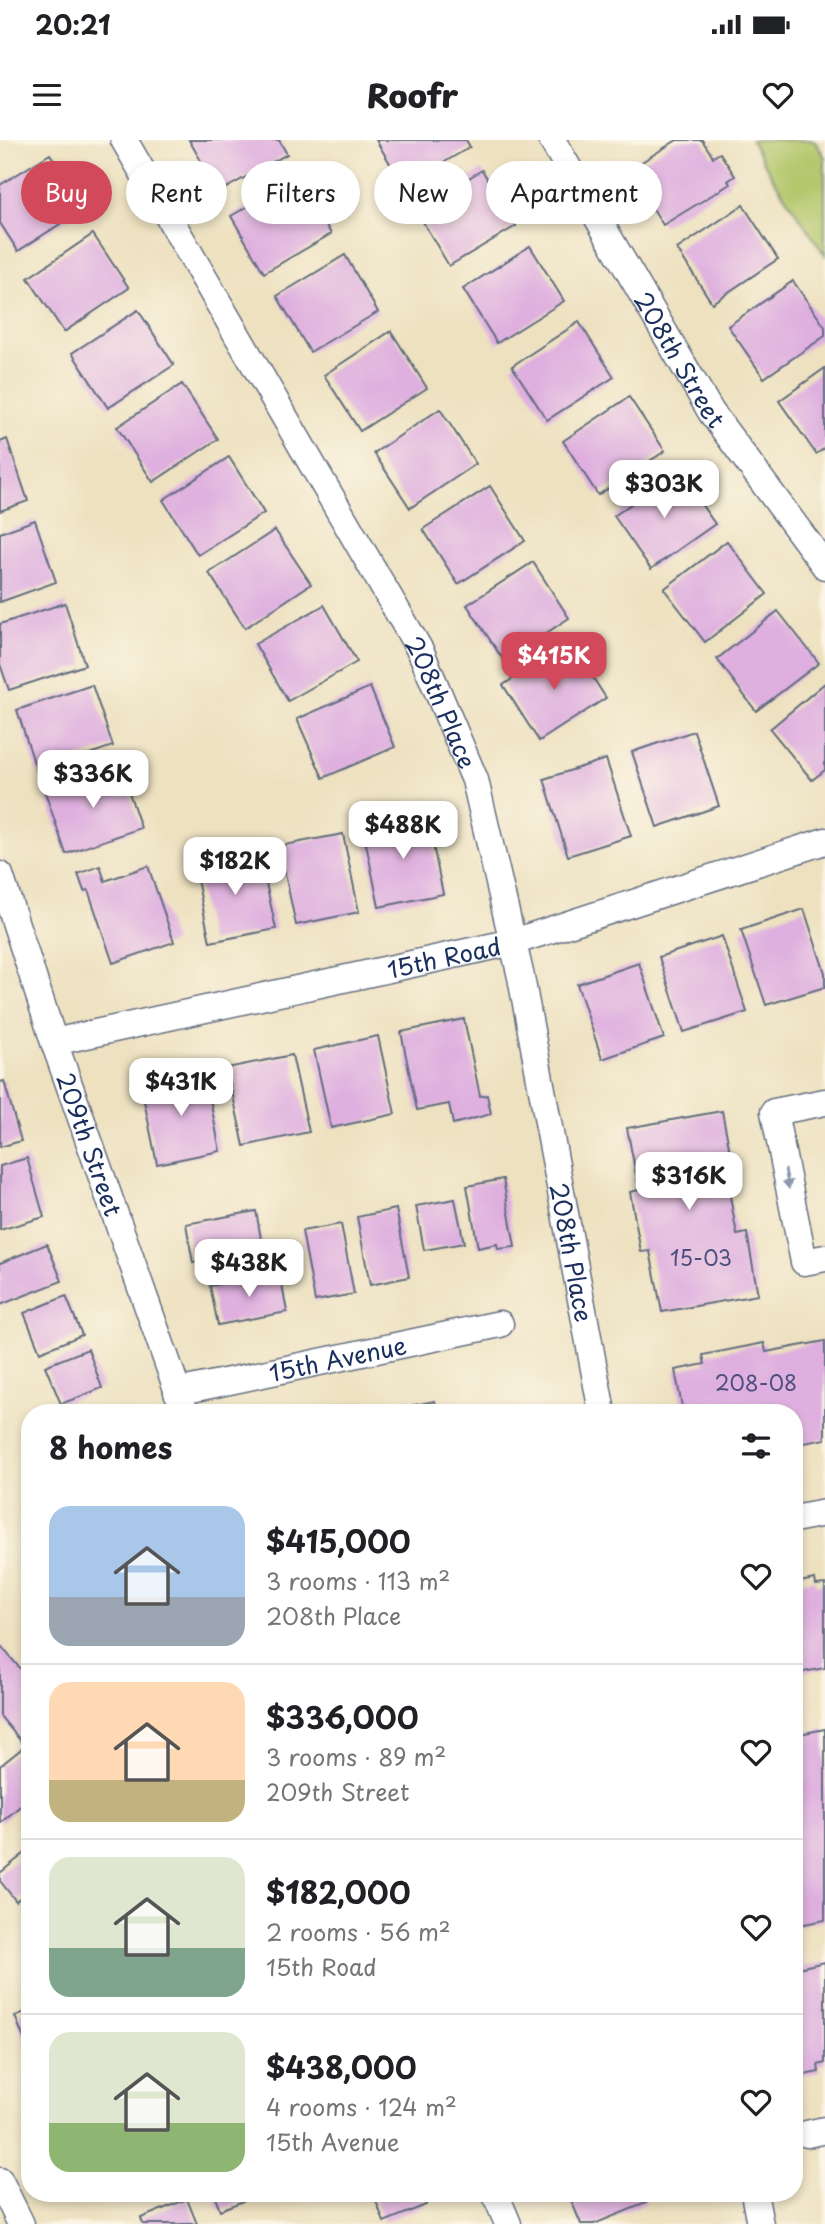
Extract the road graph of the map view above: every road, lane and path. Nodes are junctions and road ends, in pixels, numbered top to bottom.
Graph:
1 (124, 140) edge
2 (552, 140) edge
3 (825, 566) edge
4 (825, 841) edge
5 (0, 875) edge
6 (513, 942) junction
7 (54, 1042) junction
8 (825, 1102) edge
9 (825, 1258) edge
10 (500, 1324) dead end
11 (181, 1402) edge
12 (600, 1404) edge
13 (825, 1513) edge
14 (803, 1517) edge
15 (0, 2181) edge
16 (499, 2202) edge
17 (756, 2202) edge
18 (21, 2224) edge
19 (508, 2224) edge
20 (760, 2224) edge

1 - 6 street, 208th Place
2 - 3 street, 208th Street
4 - 6 street, 15th Road
5 - 7 street, 209th Street
6 - 7 street, 15th Road
6 - 12 street, 208th Place
7 - 11 street, 209th Street
8 -> 9 street
10 - 11 street, 15th Avenue
13 - 14 street
15 - 18 street
16 - 19 street
17 - 20 street

